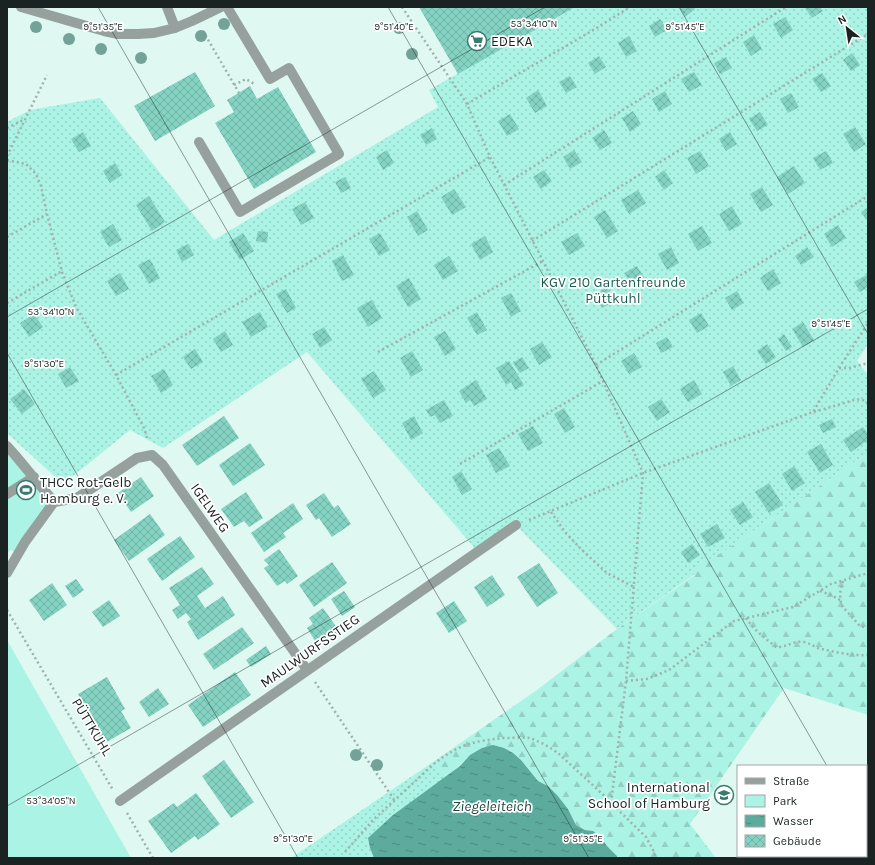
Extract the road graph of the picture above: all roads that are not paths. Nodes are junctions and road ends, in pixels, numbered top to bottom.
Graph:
1 (21, 7) edge
2 (167, 7) edge
3 (221, 7) edge
4 (228, 7) edge
5 (175, 28) junction
6 (199, 142) dead end
7 (7, 446) edge
8 (34, 477) junction
9 (7, 494) edge
10 (54, 502) junction
11 (516, 525) road end
12 (7, 573) edge
13 (307, 670) junction
14 (120, 801) road end

1 - 5 street
2 - 5 street
3 - 5 street
4 - 6 street
7 - 8 street
8 - 9 street
8 - 10 street
10 - 12 street
10 - 13 street, IGELWEG
11 - 13 street, MAULWURFSSTIEG
13 - 14 street, MAULWURFSSTIEG

